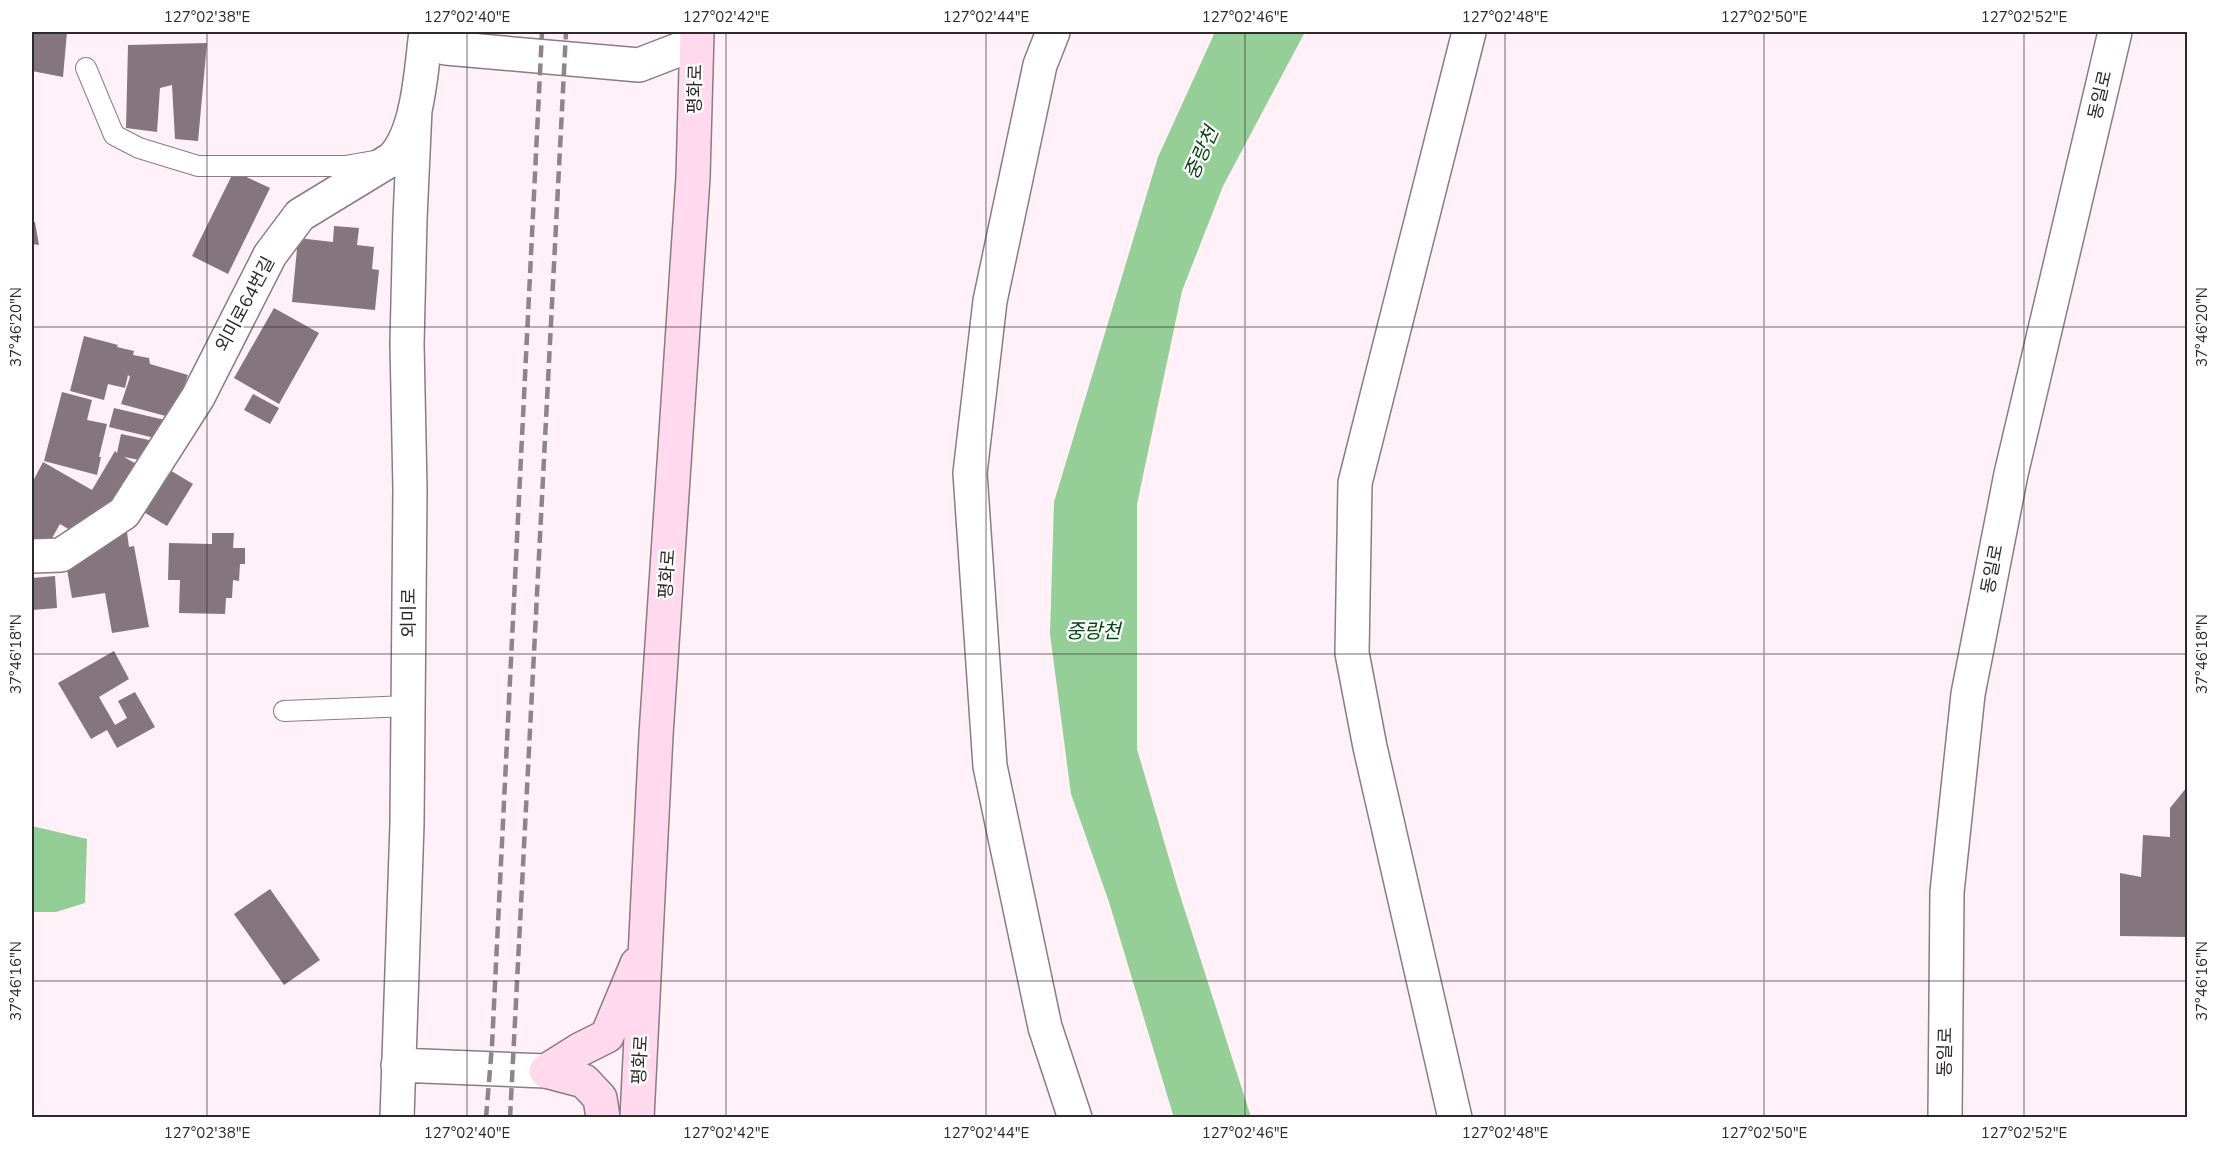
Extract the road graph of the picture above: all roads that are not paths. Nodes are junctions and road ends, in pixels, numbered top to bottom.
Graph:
1 (426, 32) edge
2 (438, 32) edge
3 (1053, 32) edge
4 (1469, 32) edge
5 (2115, 32) edge
6 (691, 36) edge
7 (86, 68) dead end
8 (415, 109) junction
9 (392, 159) junction
10 (32, 556) edge
11 (408, 706) junction
12 (284, 711) dead end
13 (645, 946) junction
14 (398, 1065) junction
15 (546, 1071) junction
16 (396, 1118) edge
17 (603, 1118) edge
18 (637, 1118) edge
19 (1075, 1118) edge
20 (1455, 1118) edge
21 (1944, 1118) edge

1 - 8 street, 외미로64번길
2 - 6 street
3 - 19 street
4 - 20 street
5 - 21 street, 동일로
6 - 13 main road, 평화로
7 - 9 lane
8 - 9 street, 외미로64번길
8 - 11 street, 외미로
9 - 10 street, 외미로64번길
11 - 12 lane
11 - 14 street, 외미로
13 - 15 main road
13 - 18 main road, 평화로
14 - 15 street
14 - 16 street, 외미로
15 - 17 main road

